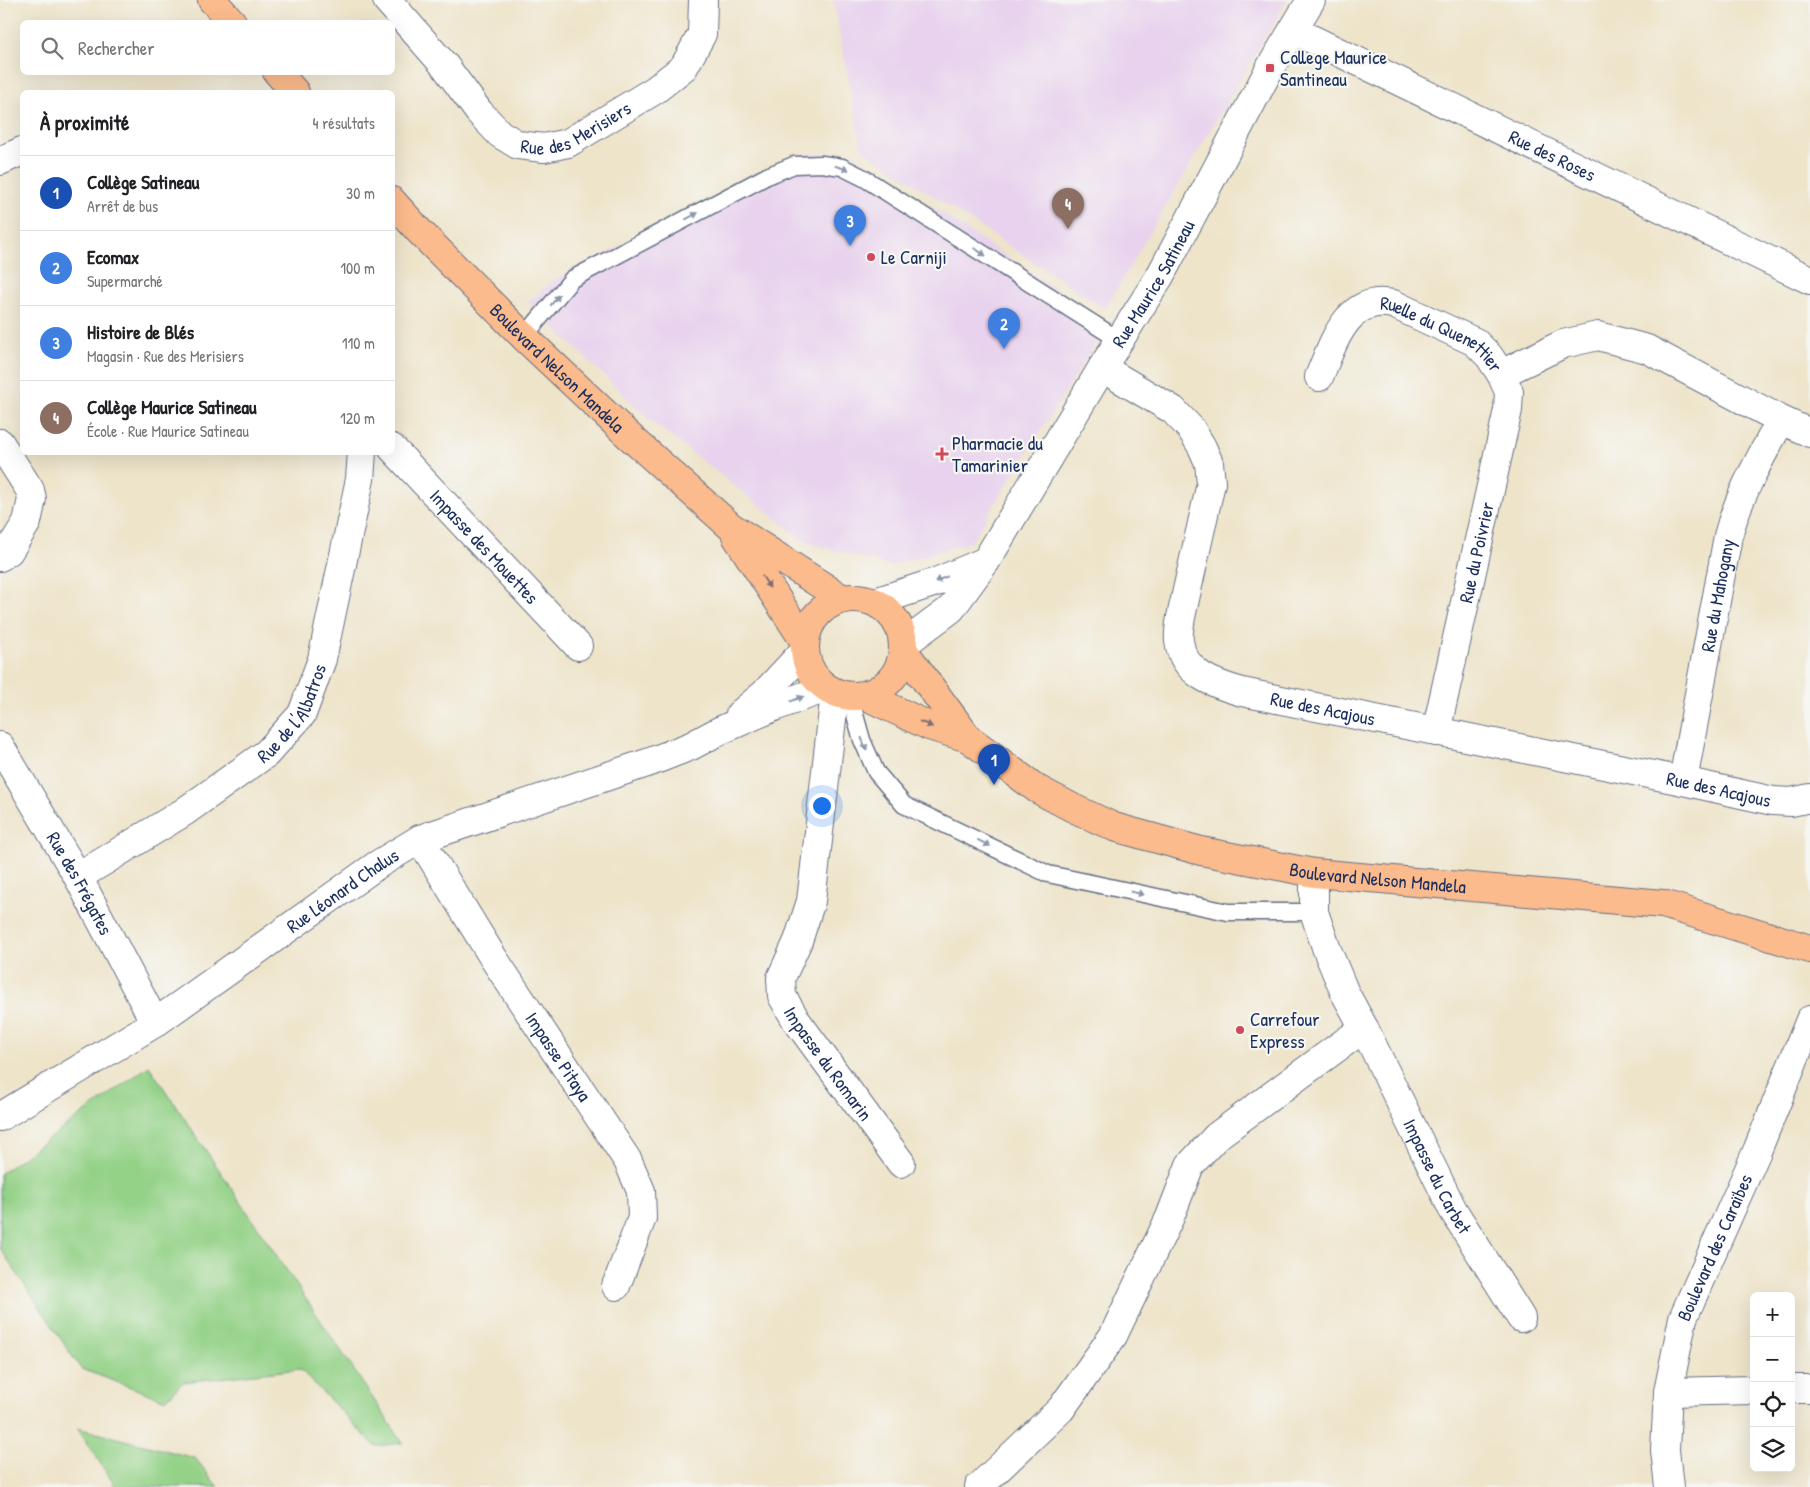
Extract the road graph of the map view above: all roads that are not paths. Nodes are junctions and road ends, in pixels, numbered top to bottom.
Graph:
1 (212, 0) edge
2 (387, 0) edge
3 (703, 0) edge
4 (1311, 0) edge
5 (230, 20) edge
6 (1294, 30) junction
7 (280, 75) edge
8 (293, 90) edge
9 (20, 152) edge
10 (0, 161) edge
11 (395, 204) edge
12 (1810, 280) edge
13 (524, 337) junction
14 (1119, 340) junction
15 (1102, 368) junction
16 (1501, 374) junction
17 (1319, 377) dead end
18 (1782, 420) junction
19 (1810, 432) edge
20 (0, 443) edge
21 (395, 451) edge
22 (362, 455) edge
23 (730, 526) junction
24 (0, 557) edge
25 (986, 561) junction
26 (843, 599) junction
27 (875, 602) junction
28 (578, 646) dead end
29 (805, 646) junction
30 (904, 648) junction
31 (844, 693) junction
32 (719, 731) junction
33 (1436, 732) junction
34 (968, 738) junction
35 (0, 746) edge
36 (1683, 781) junction
37 (1810, 798) edge
38 (420, 840) junction
39 (1314, 873) junction
40 (78, 877) junction
41 (1314, 912) junction
42 (1810, 949) edge
43 (1810, 1020) edge
44 (155, 1023) junction
45 (1364, 1028) junction
46 (0, 1117) edge
47 (901, 1163) dead end
48 (616, 1286) dead end
49 (1521, 1318) dead end
50 (1795, 1389) edge
51 (1810, 1389) edge
52 (1750, 1390) edge
53 (1668, 1392) junction
54 (979, 1487) edge
55 (1669, 1487) edge

1 - 5 main road
2 - 3 street, Rue des Merisiers
4 - 6 street, Rue Maurice Satineau
6 - 12 street, Rue des Roses
6 - 14 street, Rue Maurice Satineau
7 - 8 main road
9 - 10 street
11 - 13 main road, Boulevard Nelson Mandela
13 -> 14 lane
13 - 23 main road, Boulevard Nelson Mandela
14 - 15 street, Rue Maurice Satineau
15 - 25 street, Rue Maurice Satineau
15 - 33 street, Rue des Acajous
16 - 17 street, Ruelle du Quenettier
16 - 18 street, Ruelle du Quenettier
16 - 33 street, Rue du Poivrier
18 - 19 street, Ruelle du Quenettier
18 - 36 street, Rue du Mahogany
20 - 24 street
21 - 28 street, Impasse des Mouettes
22 - 40 street, Rue de l'Albatros
23 - 26 main road, Boulevard Nelson Mandela
23 -> 29 main road, Boulevard Nelson Mandela
25 -> 27 street
25 - 30 street, Rue Maurice Satineau
26 - 27 main road
26 - 29 main road
27 - 30 main road
29 - 31 main road
29 - 32 street, Rue Léonard Chalus
30 - 31 main road
30 - 34 main road, Boulevard Nelson Mandela
32 -> 31 street, Rue Léonard Chalus
31 -> 34 main road, Boulevard Nelson Mandela
31 -> 41 lane
31 - 47 street, Impasse du Romarin
32 - 38 street, Rue Léonard Chalus
33 - 36 street, Rue des Acajous
34 - 39 main road, Boulevard Nelson Mandela
35 - 40 street, Rue des Frégates
36 - 37 street, Rue des Acajous
38 - 44 street, Rue Léonard Chalus
38 - 48 street, Impasse Pitaya
39 - 41 street, Impasse du Carbet
39 - 42 main road, Boulevard Nelson Mandela
40 - 44 street, Rue des Frégates
41 - 45 street, Impasse du Carbet
43 - 53 street, Boulevard des Caraïbes
44 - 46 street, Rue Léonard Chalus
45 - 49 street, Impasse du Carbet
45 - 54 street
50 - 51 street
52 - 53 street
53 - 55 street, Boulevard des Caraïbes

